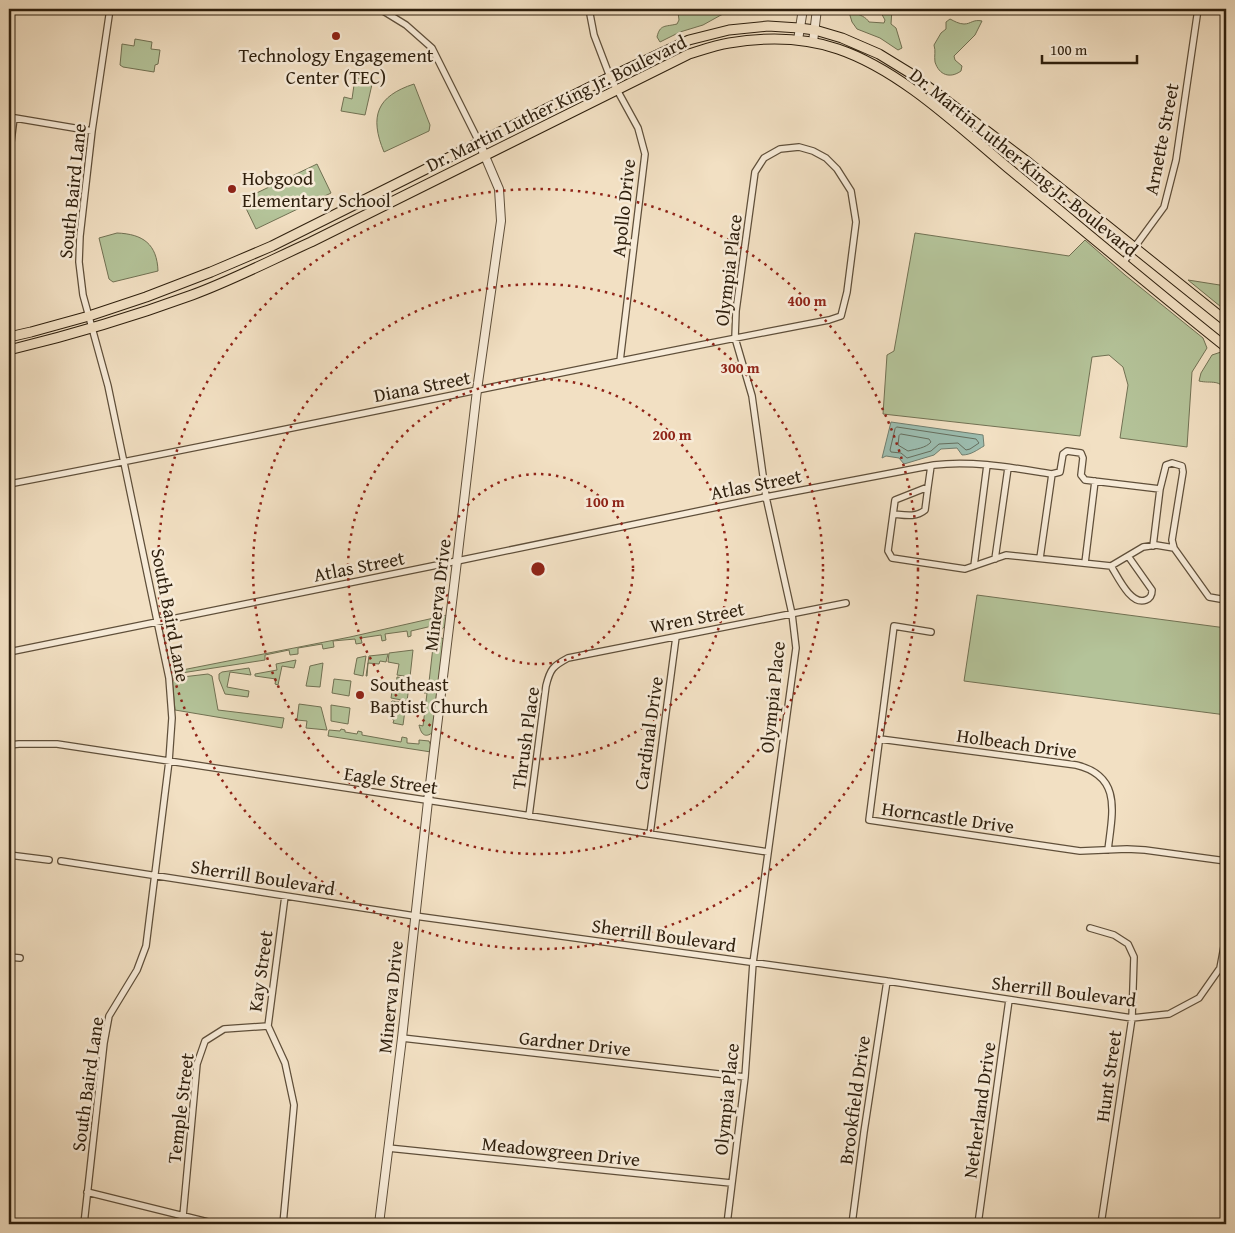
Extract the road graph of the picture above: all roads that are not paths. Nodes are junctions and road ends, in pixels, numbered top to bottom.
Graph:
1 (110, 9) edge
2 (276, 9) edge
3 (307, 9) edge
4 (380, 9) edge
5 (589, 9) edge
6 (803, 9) edge
7 (817, 9) edge
8 (1198, 9) edge
9 (799, 28) junction
10 (814, 30) junction
11 (798, 40) junction
12 (813, 42) junction
13 (610, 77) junction
14 (616, 89) junction
15 (12, 118) edge
16 (92, 131) junction
17 (479, 142) junction
18 (798, 147) joint
19 (485, 155) junction
20 (9, 158) edge
21 (1134, 247) junction
22 (1123, 263) junction
23 (89, 316) junction
24 (1226, 321) edge
25 (92, 328) junction
26 (9, 337) edge
27 (735, 338) junction
28 (1226, 347) edge
29 (9, 350) edge
30 (620, 361) junction
31 (477, 390) junction
32 (125, 462) junction
33 (987, 465) junction
34 (932, 466) junction
35 (1008, 468) junction
36 (1052, 474) junction
37 (1095, 481) junction
38 (9, 484) edge
39 (928, 487) junction
40 (1160, 489) junction
41 (766, 497) junction
42 (893, 514) junction
43 (1153, 546) junction
44 (1174, 548) junction
45 (1128, 556) junction
46 (1040, 558) junction
47 (995, 559) junction
48 (457, 562) junction
49 (1084, 564) junction
50 (974, 566) junction
51 (1111, 566) junction
52 (1226, 600) edge
53 (846, 602) dead end
54 (792, 614) junction
55 (158, 622) junction
56 (931, 632) dead end
57 (676, 637) junction
58 (9, 652) edge
59 (555, 665) joint
60 (880, 739) junction
61 (9, 745) edge
62 (169, 761) junction
63 (428, 801) junction
64 (529, 816) junction
65 (650, 834) junction
66 (1108, 850) junction
67 (768, 852) junction
68 (9, 855) edge
69 (49, 860) dead end
70 (61, 861) dead end
71 (1226, 861) edge
72 (155, 876) junction
73 (285, 896) junction
74 (415, 916) junction
75 (1090, 928) dead end
76 (1226, 936) edge
77 (9, 957) edge
78 (20, 958) dead end
79 (753, 963) junction
80 (1223, 968) edge
81 (887, 981) junction
82 (1009, 1000) junction
83 (1132, 1018) junction
84 (268, 1026) junction
85 (402, 1038) junction
86 (745, 1078) junction
87 (388, 1148) junction
88 (731, 1184) junction
89 (87, 1192) junction
90 (183, 1216) junction
91 (84, 1224) edge
92 (216, 1224) edge
93 (283, 1224) edge
94 (379, 1224) edge
95 (727, 1224) edge
96 (852, 1224) edge
97 (978, 1224) edge
98 (1102, 1224) edge

1 - 16 street, South Baird Lane
2 - 3 street
4 - 17 street, Minerva Drive
5 - 13 street, Apollo Drive
6 - 9 street
7 - 10 street
8 - 21 street, Arnette Street
9 - 10 main road, Dr. Martin Luther King Jr. Boulevard
9 - 11 street
9 - 13 main road, Dr. Martin Luther King Jr. Boulevard
10 - 12 street
10 - 21 main road, Dr. Martin Luther King Jr. Boulevard
11 - 12 main road, Dr. Martin Luther King Jr. Boulevard
11 - 14 main road, Dr. Martin Luther King Jr. Boulevard
12 - 22 main road, Dr. Martin Luther King Jr. Boulevard
13 - 14 street, Apollo Drive
13 - 17 main road, Dr. Martin Luther King Jr. Boulevard
14 - 19 main road, Dr. Martin Luther King Jr. Boulevard
14 - 30 street, Apollo Drive
15 - 16 street
15 - 20 street
16 - 23 street, South Baird Lane
17 - 19 street, Minerva Drive
17 - 23 main road, Dr. Martin Luther King Jr. Boulevard
18 - 27 street, Olympia Place
18 - 27 street, Diana Street
19 - 25 main road, Dr. Martin Luther King Jr. Boulevard
19 - 31 street, Minerva Drive
21 - 22 street, Arnette Street
21 - 24 main road, Dr. Martin Luther King Jr. Boulevard
22 - 28 main road, Dr. Martin Luther King Jr. Boulevard
23 - 25 street, South Baird Lane
23 - 26 main road, Dr. Martin Luther King Jr. Boulevard
25 - 29 main road, Dr. Martin Luther King Jr. Boulevard
25 - 32 street, South Baird Lane
27 - 30 street, Diana Street
27 - 41 street, Olympia Place
30 - 31 street, Diana Street
31 - 32 street, Diana Street
31 - 48 street, Minerva Drive
32 - 38 street, Diana Street
32 - 55 street, South Baird Lane
33 - 34 street, Atlas Street
33 - 35 street, Atlas Street
33 - 50 street
34 - 39 street
34 - 41 street, Atlas Street
35 - 36 street, Atlas Street
35 - 47 street
36 - 37 street
36 - 46 street
37 - 40 street
37 - 49 street
39 - 42 street
39 - 42 street
40 - 43 street
40 - 44 street
41 - 48 street, Atlas Street
41 - 54 street, Olympia Place
42 - 50 street
43 - 44 street
43 - 45 street
44 - 52 street
45 - 51 street
45 - 51 street
46 - 47 street
46 - 49 street
47 - 50 street
48 - 55 street, Atlas Street
48 - 63 street, Minerva Drive
49 - 51 street
53 - 54 street, Wren Street
54 - 57 street, Wren Street
54 - 67 street, Olympia Place
55 - 58 street, Atlas Street
55 - 62 street, South Baird Lane
56 - 60 street, Horncastle Drive
57 - 59 street, Wren Street
57 - 65 street, Cardinal Drive
59 - 64 street, Thrush Place
60 - 66 street, Holbeach Drive
60 - 66 street, Horncastle Drive
61 - 62 street, Eagle Street
62 - 63 street, Eagle Street
62 - 72 street, South Baird Lane
63 - 64 street, Eagle Street
63 - 74 street, Minerva Drive
64 - 65 street, Eagle Street
65 - 67 street, Eagle Street
66 - 71 street, Horncastle Drive
67 - 79 street, Olympia Place
68 - 69 street
70 - 72 street, Sherrill Boulevard
72 - 73 street, Sherrill Boulevard
72 - 89 street, South Baird Lane
73 - 74 street, Sherrill Boulevard
73 - 84 street, Kay Street
74 - 79 street, Sherrill Boulevard
74 - 85 street, Minerva Drive
75 - 83 street, Hunt Street
76 - 80 street, Sherrill Boulevard
77 - 78 street
79 - 81 street, Sherrill Boulevard
79 - 86 street, Olympia Place
80 - 83 street, Sherrill Boulevard
81 - 82 street, Sherrill Boulevard
81 - 96 street, Brookfield Drive
82 - 83 street, Sherrill Boulevard
82 - 97 street, Netherland Drive
83 - 98 street, Hunt Street
84 - 90 street, Temple Street
84 - 93 street, Kay Street
85 - 86 street, Gardner Drive
85 - 87 street, Minerva Drive
86 - 88 street, Olympia Place
87 - 88 street, Meadowgreen Drive
87 - 94 street, Minerva Drive
88 - 95 street, Olympia Place
89 - 90 street
89 - 91 street, South Baird Lane
90 - 92 street

